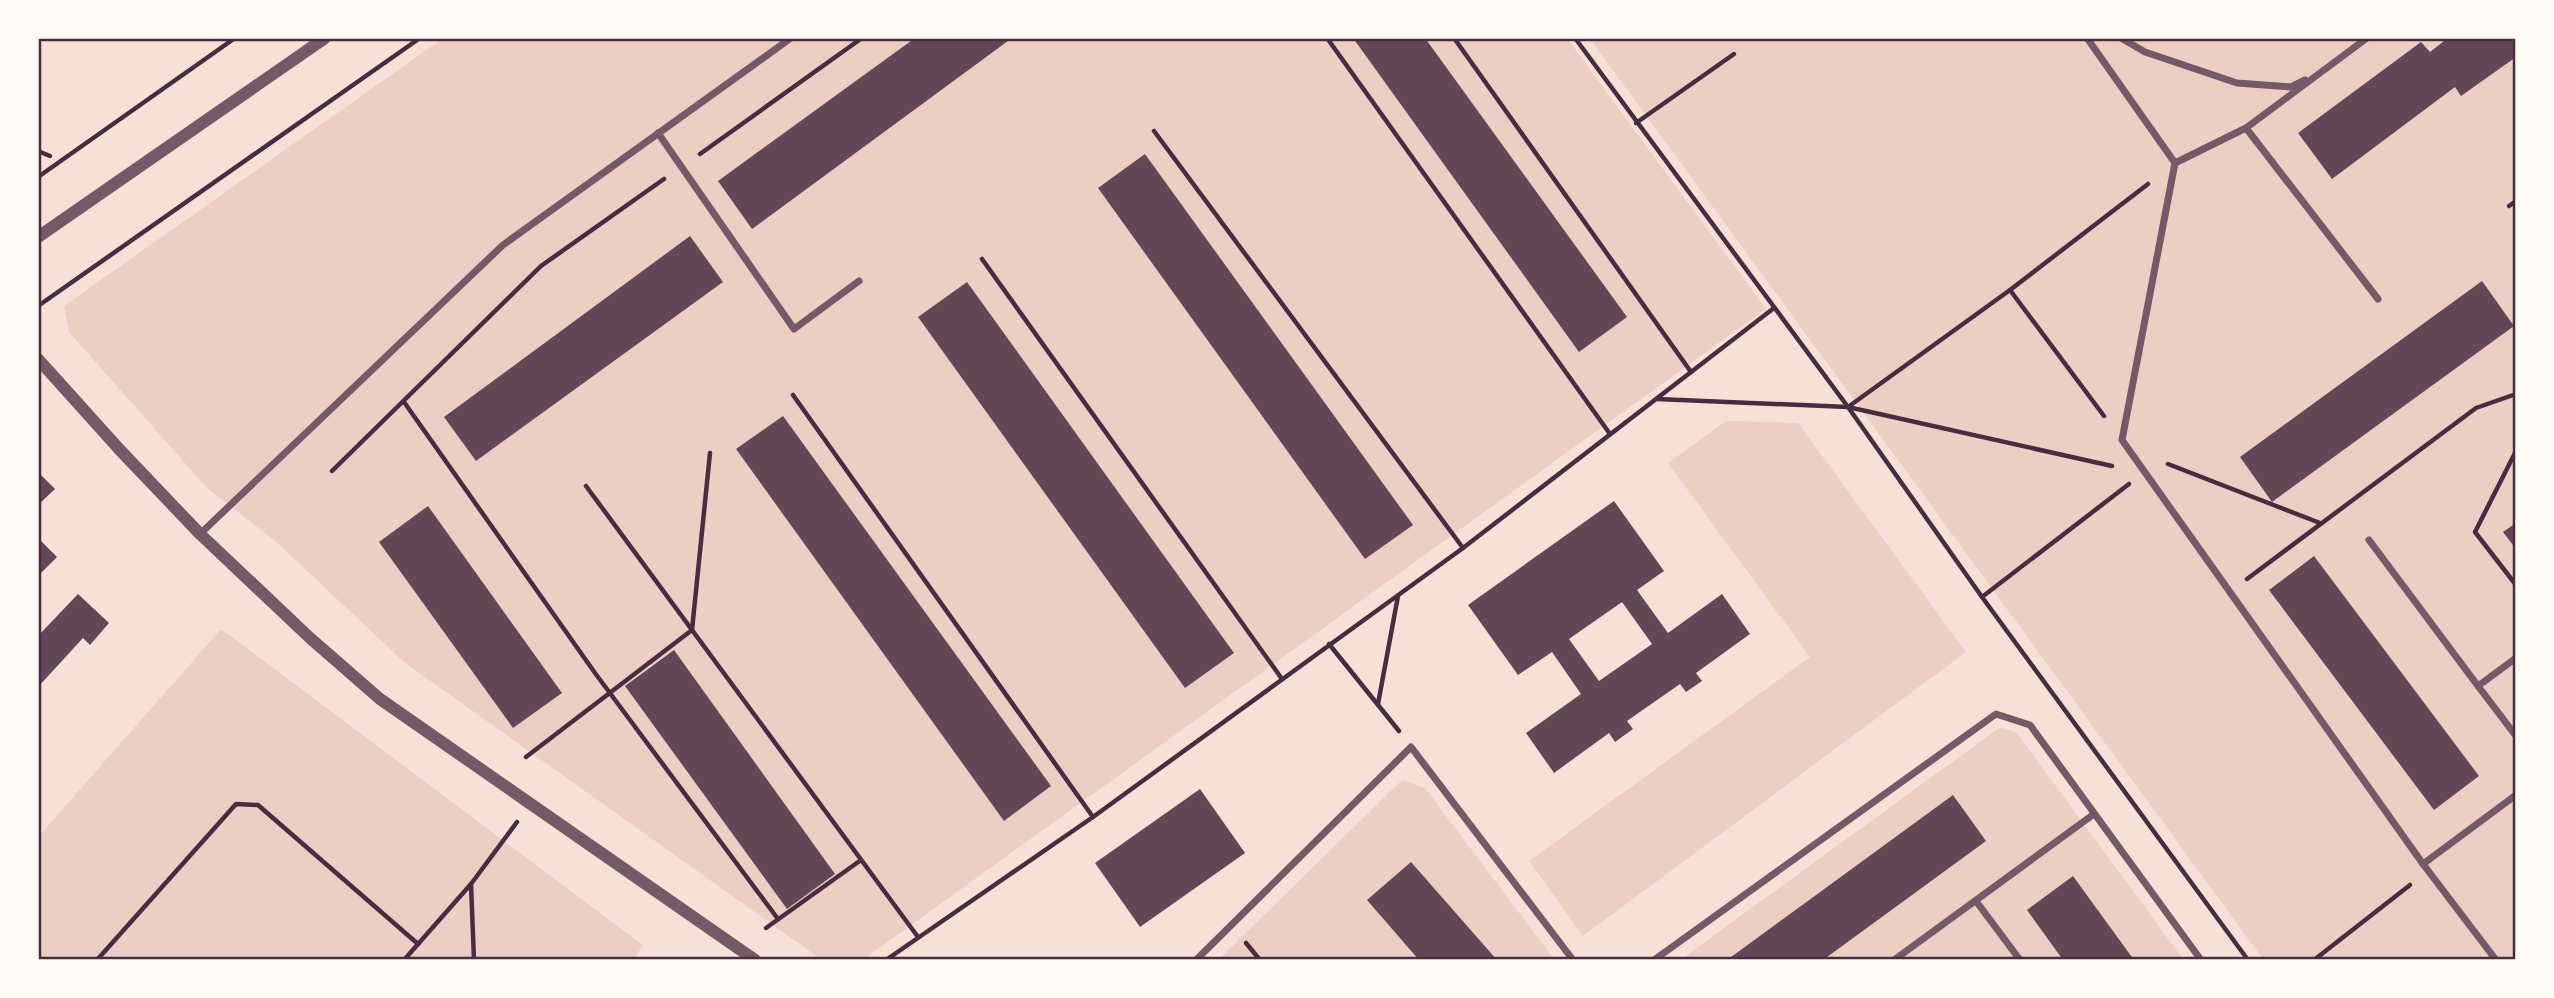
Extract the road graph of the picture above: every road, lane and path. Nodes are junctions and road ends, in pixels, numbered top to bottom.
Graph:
1 (235, 38) edge
2 (325, 38) edge
3 (420, 38) edge
4 (791, 38) edge
5 (862, 38) edge
6 (1327, 38) edge
7 (1454, 38) edge
8 (1575, 38) edge
9 (2087, 38) edge
10 (2121, 38) edge
11 (2367, 38) edge
12 (1734, 54) dead end
13 (2324, 70) junction
14 (1636, 123) junction
15 (2245, 128) junction
16 (1154, 131) dead end
17 (658, 133) junction
18 (38, 151) edge
19 (50, 156) dead end
20 (2175, 163) junction
21 (681, 167) junction
22 (38, 177) edge
23 (2515, 201) edge
24 (2510, 206) dead end
25 (38, 237) edge
26 (982, 259) dead end
27 (859, 281) dead end
28 (2010, 290) junction
29 (2378, 299) dead end
30 (38, 306) edge
31 (1774, 308) junction
32 (38, 359) edge
33 (1691, 372) junction
34 (2515, 394) edge
35 (793, 395) dead end
36 (1657, 399) junction
37 (404, 402) junction
38 (1848, 407) junction
39 (1610, 434) junction
40 (2122, 440) junction
41 (2515, 451) edge
42 (710, 453) dead end
43 (2160, 460) dead end
44 (332, 471) dead end
45 (2143, 473) junction
46 (586, 486) dead end
47 (2320, 523) junction
48 (200, 534) junction
49 (2369, 540) dead end
50 (1462, 548) junction
51 (2515, 585) edge
52 (2229, 592) junction
53 (1398, 595) junction
54 (1982, 597) junction
55 (692, 630) junction
56 (1329, 644) junction
57 (2515, 658) edge
58 (1282, 679) junction
59 (2478, 686) junction
60 (610, 692) junction
61 (1378, 705) junction
62 (2515, 736) edge
63 (1412, 747) junction
64 (526, 757) dead end
65 (2515, 795) edge
66 (2094, 814) junction
67 (1093, 817) junction
68 (503, 840) dead end
69 (861, 860) junction
70 (2425, 868) junction
71 (471, 884) junction
72 (1976, 901) junction
73 (778, 919) junction
74 (766, 928) dead end
75 (918, 937) junction
76 (418, 944) junction
77 (97, 960) edge
78 (404, 960) edge
79 (474, 960) edge
80 (755, 960) edge
81 (886, 960) edge
82 (1196, 960) edge
83 (1573, 960) edge
84 (1654, 960) edge
85 (1894, 960) edge
86 (2020, 960) edge
87 (2201, 960) edge
88 (2248, 960) edge
89 (2314, 960) edge
90 (2496, 960) edge

1 - 22 path
2 - 25 street
3 - 30 path
4 - 17 street
5 - 21 path
6 - 39 path
7 - 33 path
8 - 14 path
9 - 20 street
10 - 13 street
11 - 13 street
12 - 14 path
13 - 15 street
14 - 31 path
15 - 20 street
15 - 29 street
16 - 50 path
17 - 21 street
17 - 48 street
18 - 19 path
20 - 28 path
20 - 40 street
21 - 27 street
21 - 37 path
23 - 24 path
26 - 58 path
28 - 38 path
28 - 40 path
31 - 33 path
31 - 38 path
32 - 48 street
33 - 36 path
34 - 47 path
35 - 67 path
36 - 38 path
36 - 39 path
37 - 44 path
37 - 60 path
38 - 45 path
38 - 54 path
39 - 50 path
40 - 45 street
41 - 51 path
42 - 55 path
43 - 47 path
45 - 52 street
45 - 54 path
46 - 55 path
47 - 52 path
48 - 80 street
49 - 59 street
50 - 53 path
52 - 70 street
53 - 56 path
53 - 61 path
54 - 88 path
55 - 60 path
55 - 69 path
56 - 58 path
56 - 61 path
57 - 59 street
58 - 67 path
59 - 62 street
60 - 64 path
60 - 73 path
61 - 63 path
63 - 82 street
63 - 83 street
65 - 70 street
66 - 72 street
66 - 84 street
66 - 87 street
67 - 75 path
68 - 71 path
69 - 73 path
69 - 75 path
70 - 89 path
70 - 90 street
71 - 76 path
71 - 79 path
72 - 85 street
72 - 86 street
73 - 74 path
75 - 81 path
76 - 77 path
76 - 78 path

